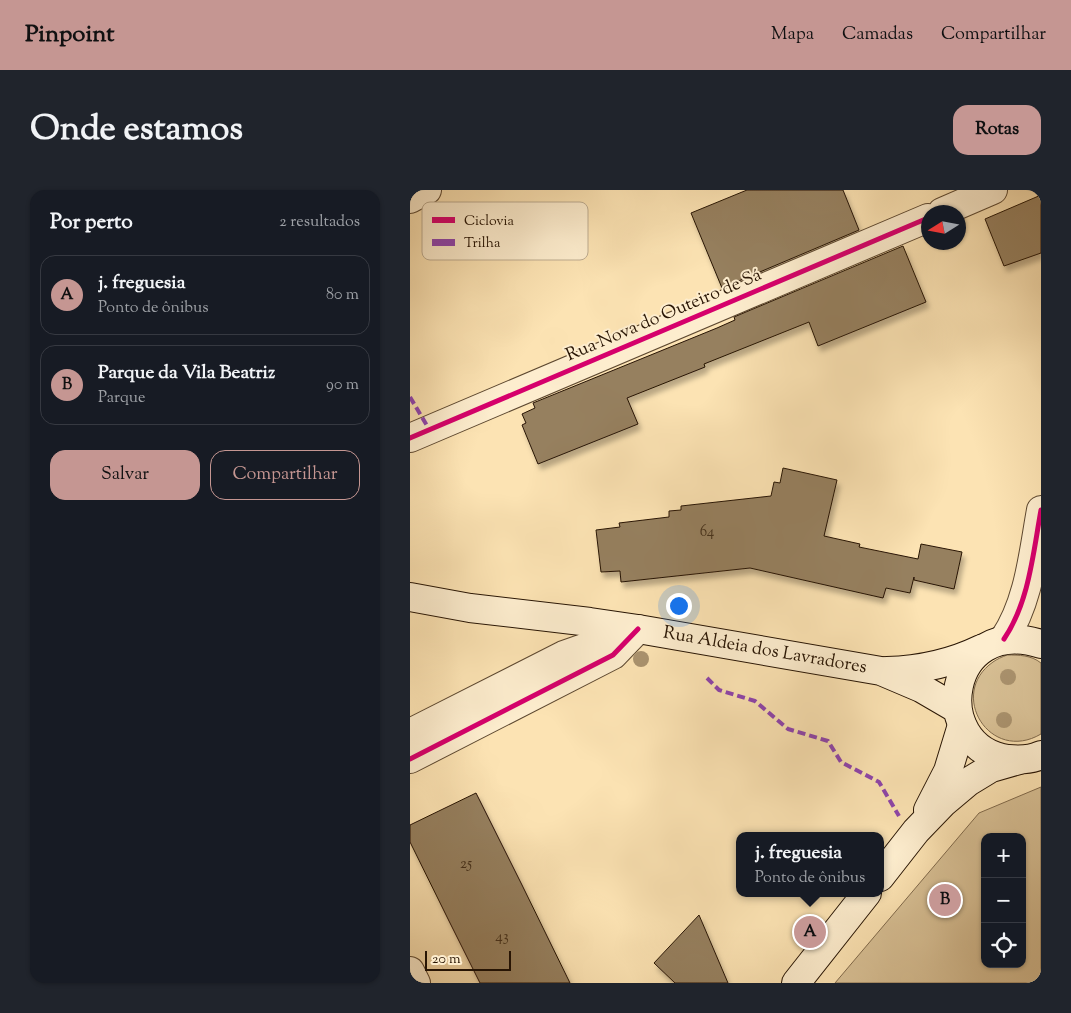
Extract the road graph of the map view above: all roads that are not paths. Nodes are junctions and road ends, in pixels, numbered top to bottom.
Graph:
1 (427, 190) edge
2 (993, 190) edge
3 (410, 199) edge
4 (958, 205) edge
5 (921, 221) edge
6 (410, 438) edge
7 (1041, 510) edge
8 (410, 597) edge
9 (638, 629) junction
10 (995, 643) junction
11 (1041, 644) edge
12 (881, 671) junction
13 (960, 717) junction
14 (410, 733) edge
15 (1030, 758) edge
16 (410, 759) edge
17 (916, 831) junction
18 (884, 872) edge
19 (864, 897) edge
20 (410, 972) edge
21 (416, 983) edge
22 (796, 983) edge

1 - 3 street
2 - 4 street
5 - 6 street, Rua Nova do Outeiro de Sá
7 - 10 street
8 - 9 street, Rua Aldeia dos Lavradores
9 - 12 street, Rua Aldeia dos Lavradores
9 - 14 street
9 - 16 street
10 - 11 street
10 - 12 street, Rua Aldeia dos Lavradores
10 - 13 street
12 - 13 street, Rua Aldeia dos Lavradores
13 - 15 street
13 - 17 street
15 - 17 street
17 - 18 street
19 - 22 street
20 - 21 street

